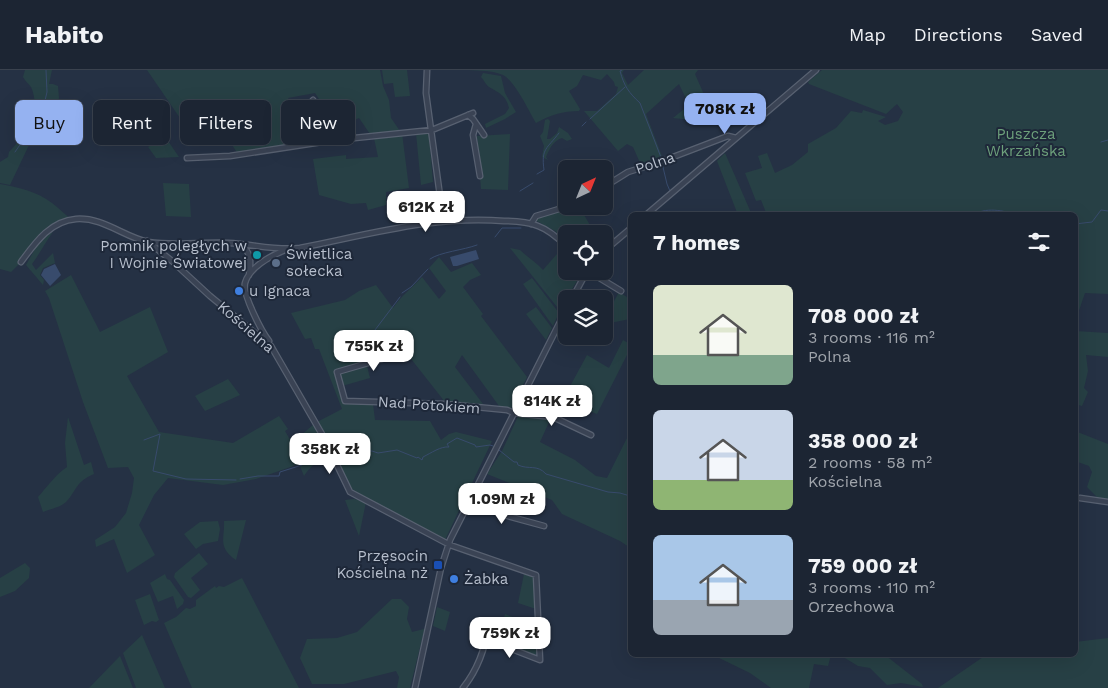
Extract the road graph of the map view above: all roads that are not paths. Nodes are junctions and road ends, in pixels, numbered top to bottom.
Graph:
1 (427, 70) edge
2 (816, 70) edge
3 (473, 113) dead end
4 (468, 115) junction
5 (476, 124) junction
6 (432, 130) junction
7 (484, 135) dead end
8 (355, 138) edge
9 (736, 138) junction
10 (302, 145) edge
11 (187, 158) dead end
12 (480, 176) dead end
13 (613, 181) edge
14 (558, 209) edge
15 (650, 212) edge
16 (440, 222) junction
17 (531, 224) junction
18 (628, 231) edge
19 (558, 239) edge
20 (146, 241) junction
21 (239, 244) junction
22 (613, 244) edge
23 (287, 249) junction
24 (21, 262) dead end
25 (249, 277) junction
26 (603, 280) edge
27 (621, 291) dead end
28 (558, 326) edge
29 (260, 328) junction
30 (255, 333) junction
31 (271, 346) junction
32 (403, 350) dead end
33 (514, 413) junction
34 (591, 435) dead end
35 (1080, 498) dead end
36 (470, 499) junction
37 (1108, 502) edge
38 (544, 526) dead end
39 (448, 544) junction
40 (488, 627) dead end
41 (486, 639) junction
42 (416, 688) edge
43 (464, 688) edge

1 - 6 street
2 - 9 street
3 - 4 street
4 - 5 street
4 - 6 street
5 - 7 street
5 - 12 street
6 - 8 street
6 - 16 street
9 - 13 street, Polna
9 - 15 street
10 - 11 street
14 - 17 street
16 - 17 street
16 - 23 street
17 - 19 street
18 - 22 street
20 - 21 street
20 - 24 street
20 - 30 street, Kościelna
21 - 23 street
21 - 25 street
23 - 25 street
25 - 29 street
26 - 27 street
28 - 33 street
29 - 30 street
29 - 31 street
30 - 31 street, Kościelna
31 - 39 street, Kościelna
32 - 33 street, Nad Potokiem
33 - 34 street, Nad Potokiem
33 - 36 street
35 - 37 street
36 - 38 street
36 - 39 street
39 - 41 street, Kościelna
39 - 42 street
40 - 41 street
41 - 43 street

